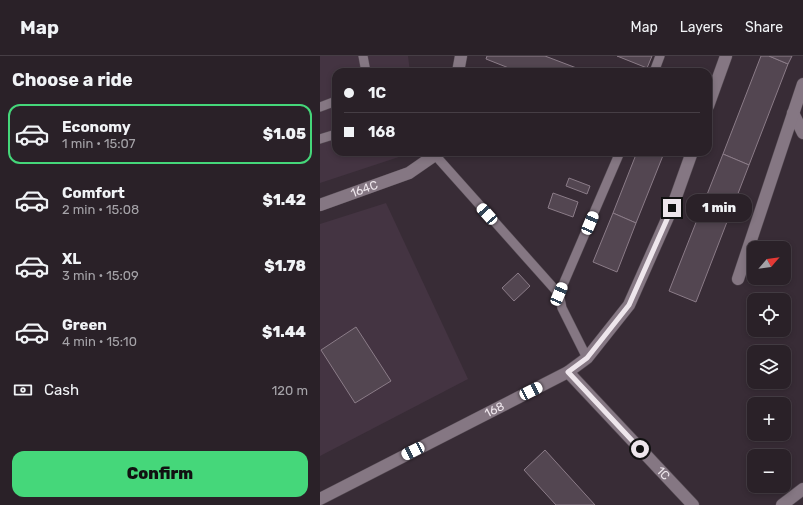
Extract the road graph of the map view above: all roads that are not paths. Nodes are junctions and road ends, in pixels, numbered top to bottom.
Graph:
1 (363, 56) edge
2 (461, 56) edge
3 (660, 56) edge
4 (726, 56) edge
5 (365, 68) edge
6 (459, 68) edge
7 (656, 68) edge
8 (803, 84) edge
9 (712, 95) edge
10 (332, 102) edge
11 (320, 107) edge
12 (793, 113) junction
13 (803, 133) edge
14 (332, 135) edge
15 (320, 139) edge
16 (433, 156) edge
17 (438, 156) edge
18 (618, 156) edge
19 (691, 156) edge
20 (320, 205) edge
21 (738, 279) dead end
22 (559, 294) junction
23 (587, 358) junction
24 (568, 372) junction
25 (803, 489) edge
26 (320, 499) edge
27 (693, 505) edge
28 (782, 505) edge

1 - 5 lane
2 - 6 street
3 - 7 lane
4 - 9 street
8 - 12 street
10 - 11 lane
12 - 13 street
12 - 21 street
14 - 15 lane
16 - 20 street, 164C
17 - 22 lane
18 - 22 lane
19 - 23 street, 168
22 - 23 lane
23 - 24 street, 168
24 - 26 street, 168
24 - 27 street, 1C
25 - 28 street

